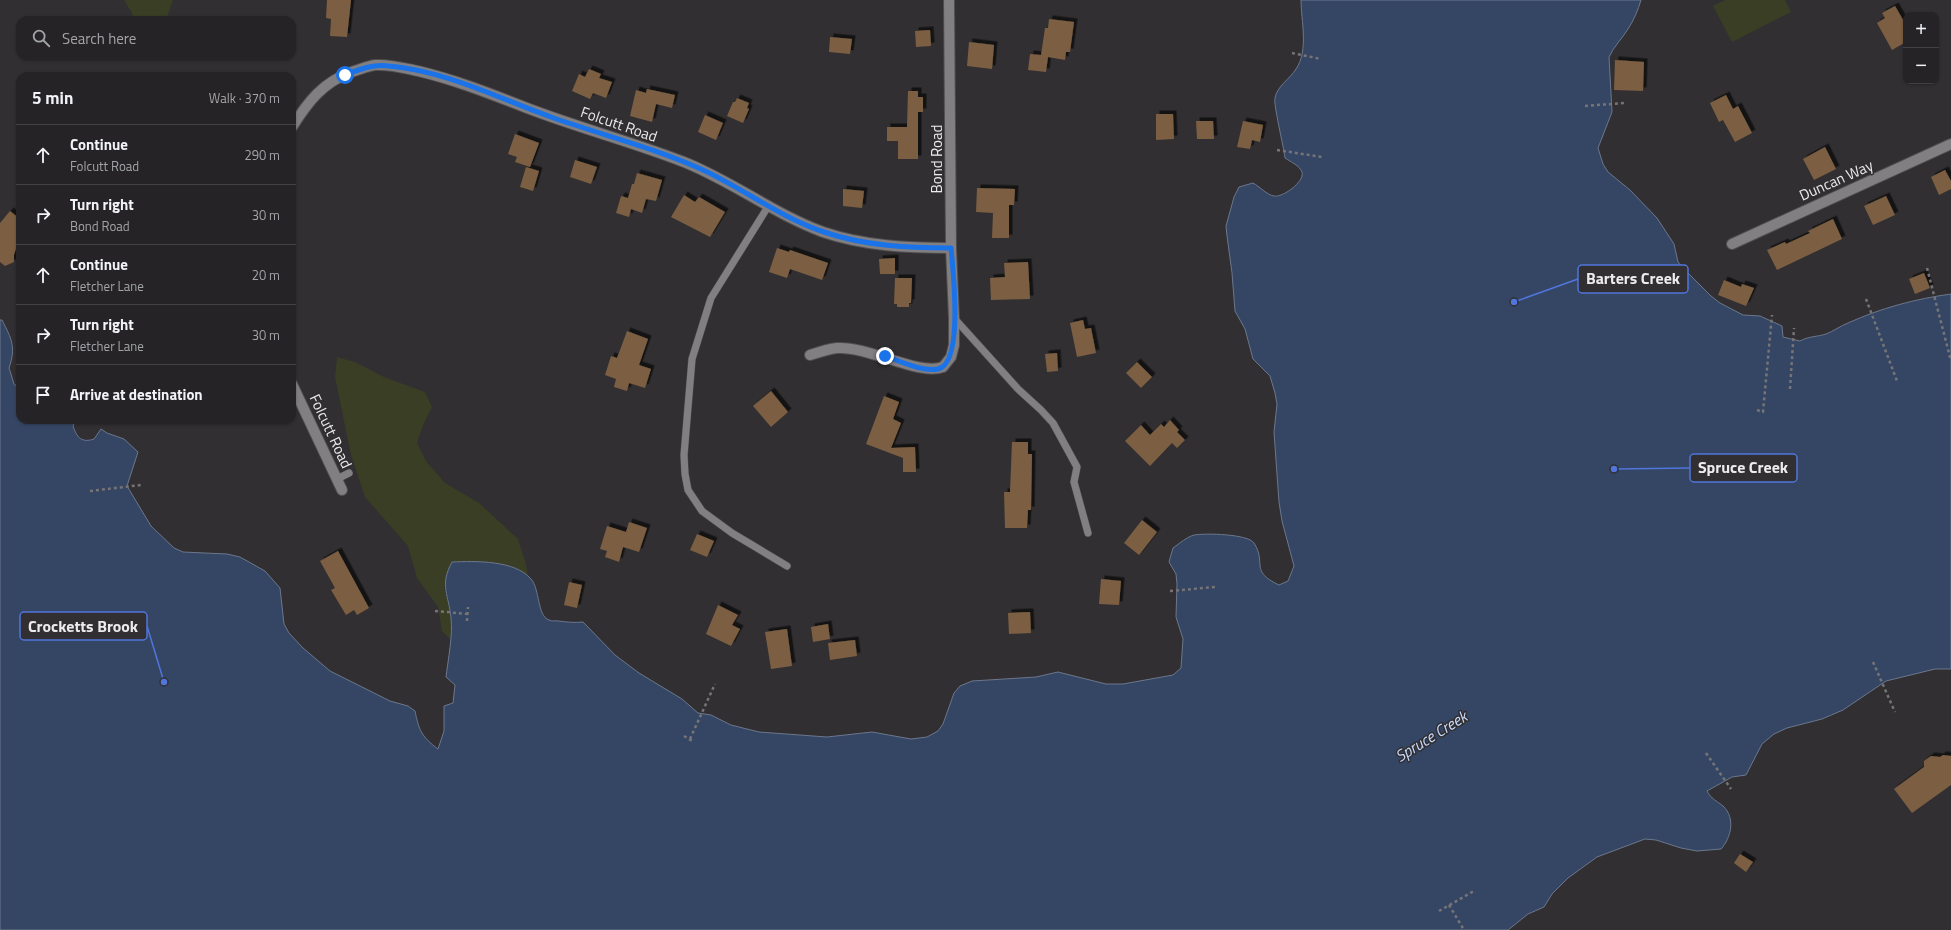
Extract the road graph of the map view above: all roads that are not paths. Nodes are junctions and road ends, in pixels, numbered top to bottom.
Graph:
1 (949, 0) edge
2 (296, 121) edge
3 (1951, 144) edge
4 (769, 205) junction
5 (1732, 244) dead end
6 (951, 248) junction
7 (954, 318) junction
8 (810, 355) dead end
9 (296, 392) edge
10 (349, 473) dead end
11 (337, 479) junction
12 (342, 490) dead end
13 (1088, 533) dead end
14 (787, 566) dead end

1 - 6 street, Bond Road
2 - 4 street, Folcutt Road
3 - 5 street, Duncan Way
4 - 6 street, Folcutt Road
4 - 14 lane
6 - 7 street, Bond Road
7 - 8 street, Bond Road
7 - 13 lane
9 - 11 street, Folcutt Road
10 - 11 lane
11 - 12 street, Folcutt Road

